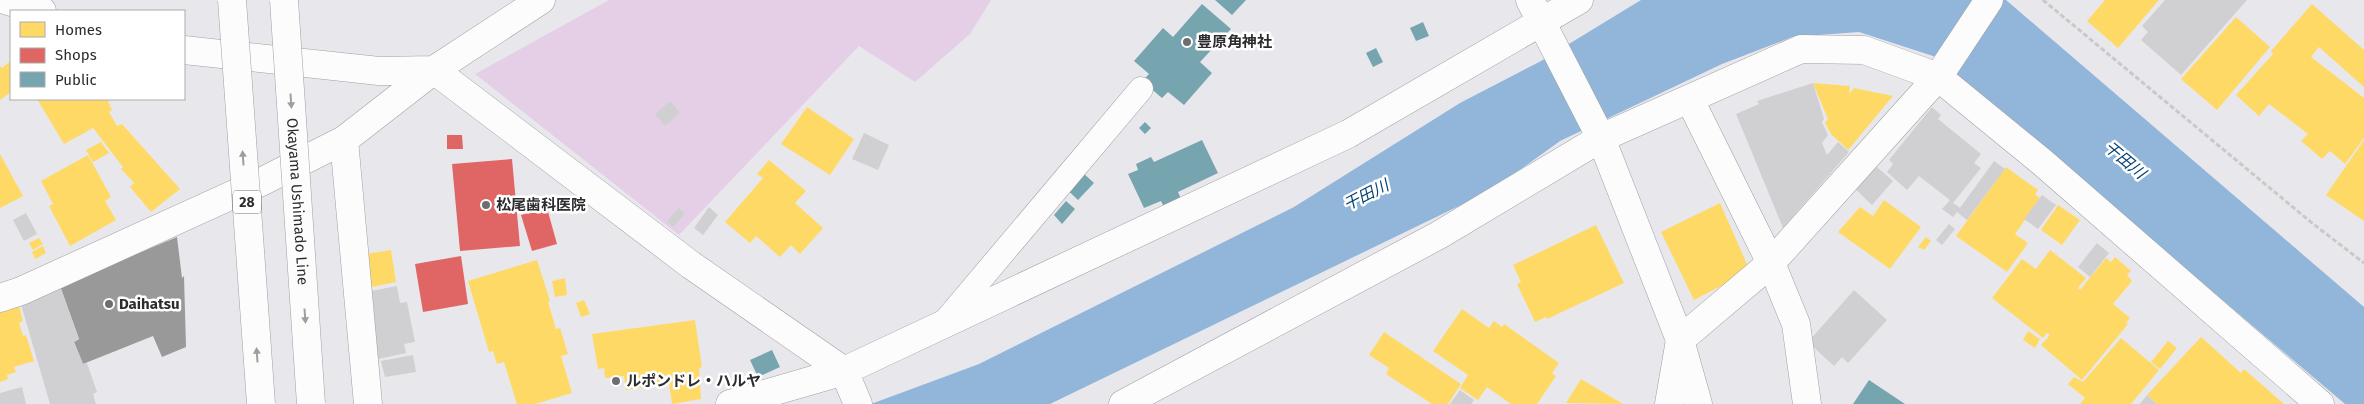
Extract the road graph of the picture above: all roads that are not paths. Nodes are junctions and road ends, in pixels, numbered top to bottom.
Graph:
1 (5, 0) edge
2 (232, 0) edge
3 (284, 0) edge
4 (541, 0) edge
5 (1579, 0) edge
6 (1989, 0) edge
7 (39, 10) edge
8 (1536, 12) edge
9 (185, 50) edge
10 (434, 70) junction
11 (1943, 70) junction
12 (1141, 88) dead end
13 (1690, 100) junction
14 (1596, 129) junction
15 (344, 140) junction
16 (1771, 263) junction
17 (0, 298) edge
18 (940, 326) junction
19 (1680, 340) junction
20 (851, 387) edge
21 (261, 404) edge
22 (311, 404) edge
23 (368, 404) edge
24 (730, 404) edge
25 (1124, 404) edge
26 (1669, 404) edge
27 (1698, 404) edge
28 (1807, 404) edge
29 (2320, 404) edge

1 - 7 street
21 -> 2 street, 28, bridge
3 -> 22 street, Okayama Ushimado Line, bridge
4 - 10 street
5 - 8 street
6 - 11 street
8 - 14 street
8 - 18 street
9 - 10 street
10 - 15 street
10 - 20 street
11 - 13 street
11 - 16 street
11 - 29 street
12 - 18 lane
13 - 14 street
13 - 16 street
14 - 19 street
14 - 25 street
15 - 17 street
15 - 23 street
16 - 19 street
16 - 28 street
18 - 20 street
19 - 26 street
19 - 27 street
20 - 24 street

